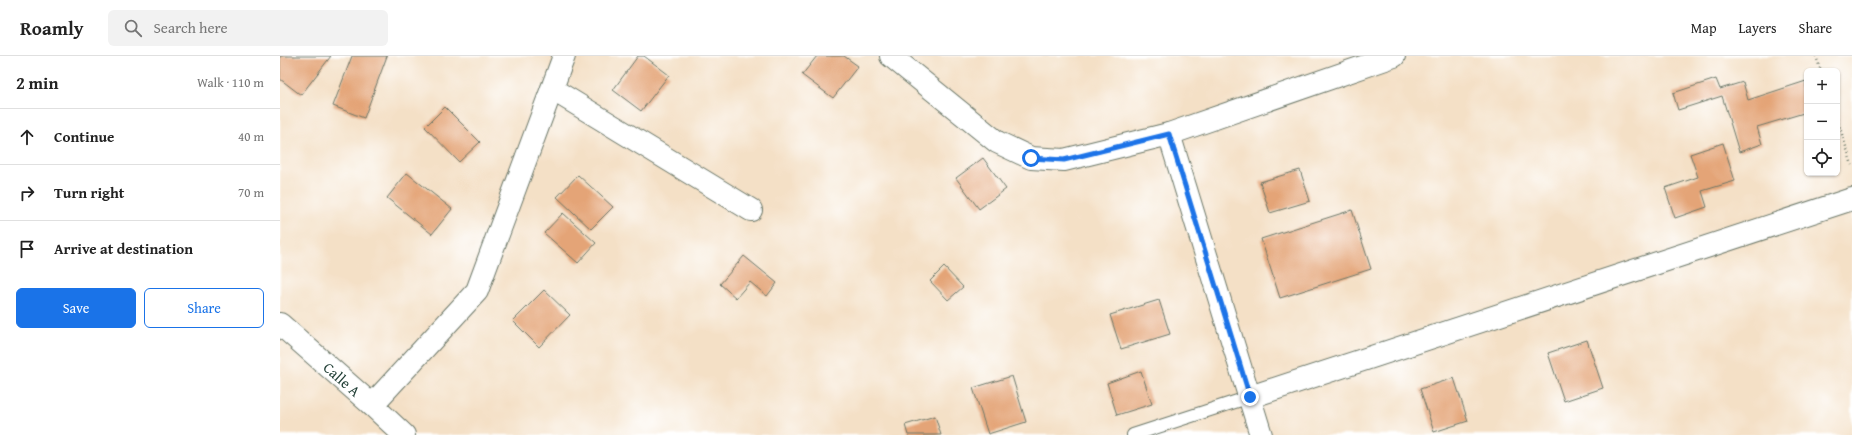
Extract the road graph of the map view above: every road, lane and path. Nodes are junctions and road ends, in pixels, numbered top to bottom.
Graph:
1 (564, 56) edge
2 (891, 56) edge
3 (1394, 56) edge
4 (1816, 56) edge
5 (1820, 68) edge
6 (552, 89) junction
7 (1840, 128) edge
8 (1169, 134) junction
9 (1852, 165) edge
10 (1852, 199) edge
11 (751, 210) dead end
12 (280, 324) edge
13 (1250, 397) junction
14 (372, 405) junction
15 (404, 435) edge
16 (1133, 435) edge
17 (1261, 435) edge

1 - 6 street
2 - 8 street
3 - 8 street
4 - 5 path
6 - 11 street
6 - 14 street
7 - 9 path
8 - 13 street
10 - 13 street
12 - 14 street, Calle A
13 - 16 lane
13 - 17 street
14 - 15 street, Calle A

